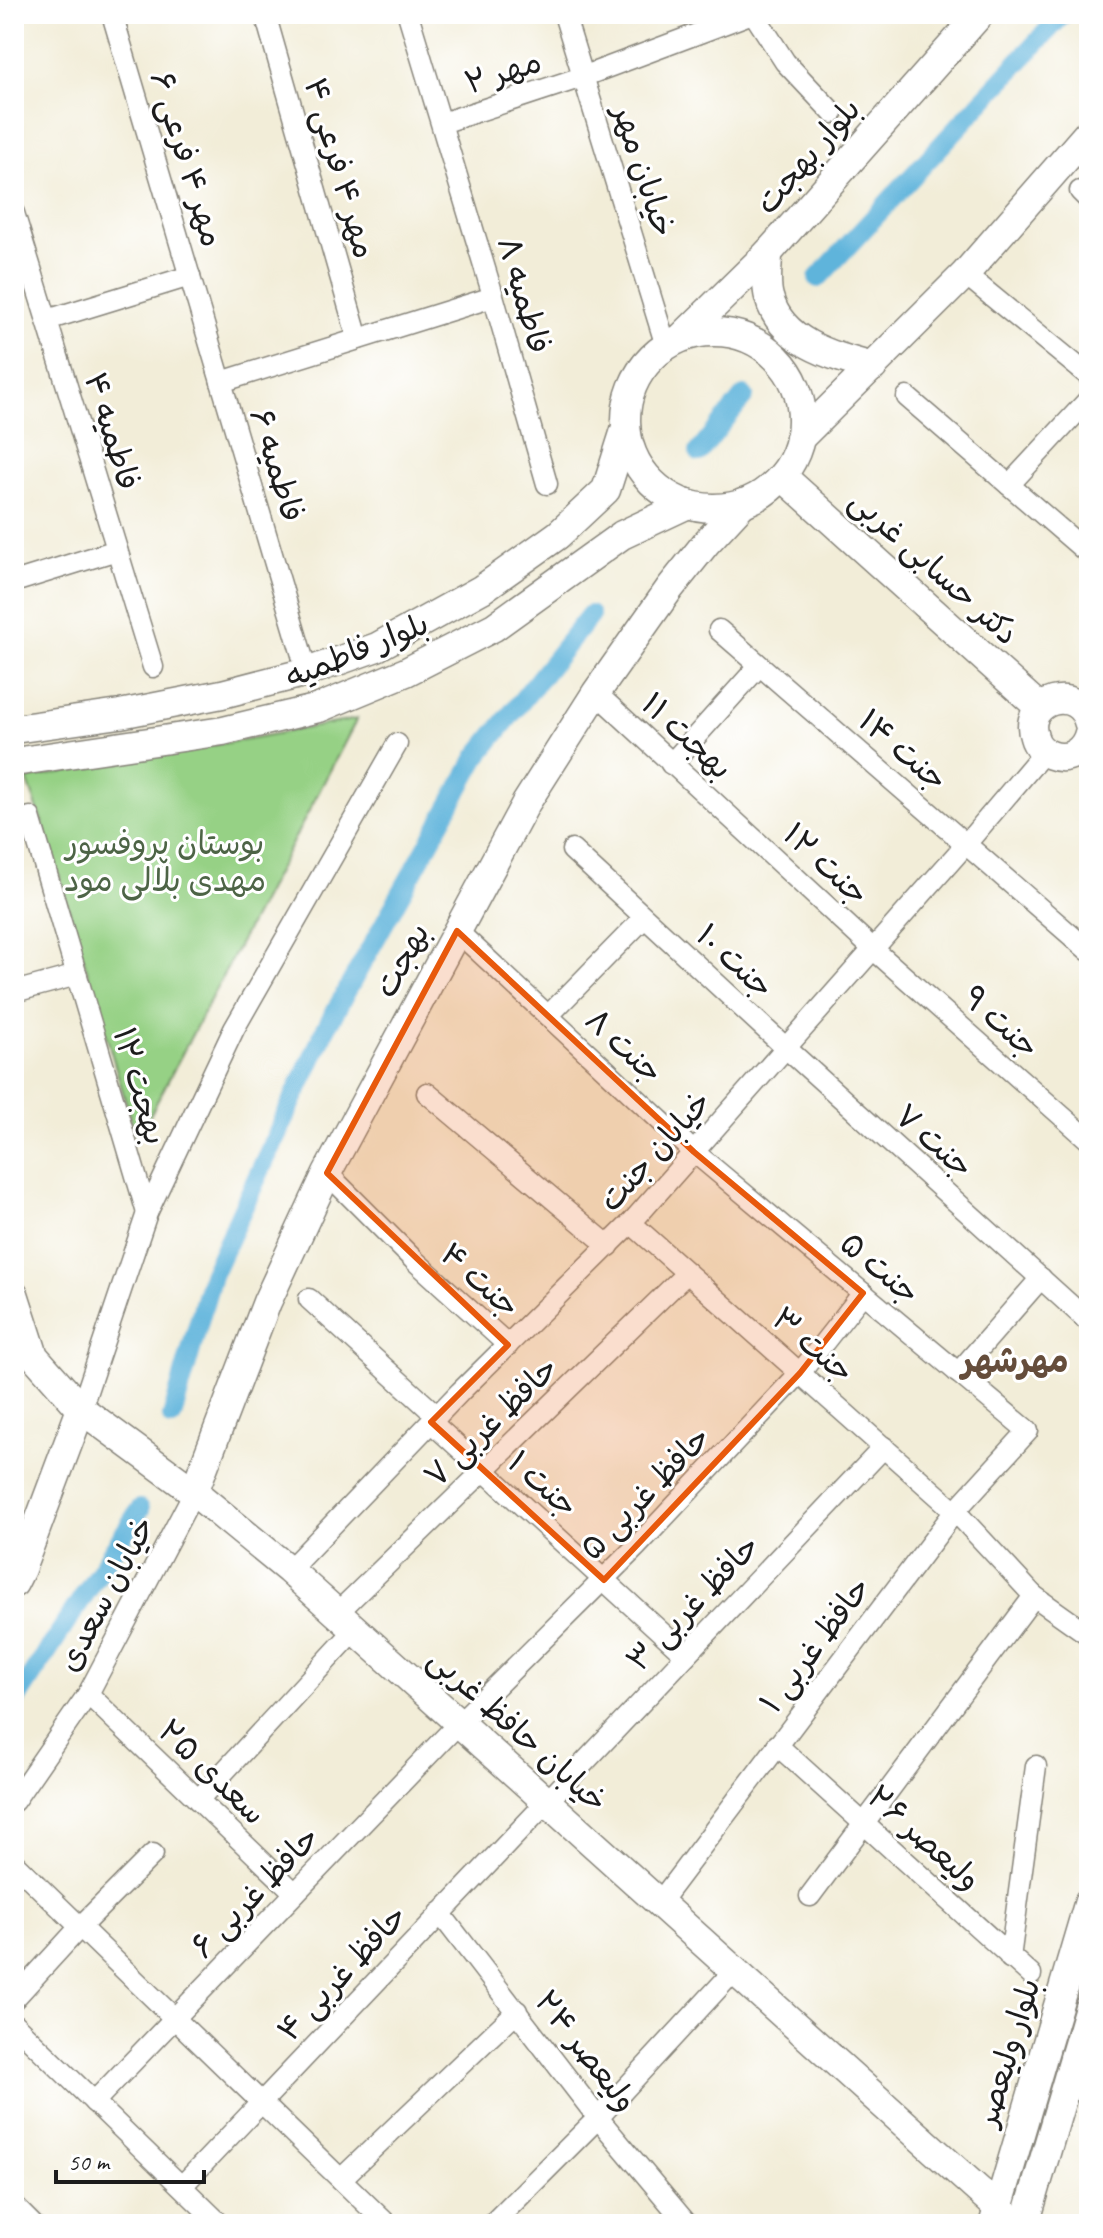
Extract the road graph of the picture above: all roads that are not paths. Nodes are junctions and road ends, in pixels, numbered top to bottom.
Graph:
1 (112, 14) edge
2 (265, 14) edge
3 (408, 14) edge
4 (564, 14) edge
5 (752, 14) edge
6 (980, 14) edge
7 (582, 77) junction
8 (833, 113) dead end
9 (442, 123) junction
10 (1089, 132) edge
11 (14, 213) edge
12 (768, 253) junction
13 (965, 274) junction
14 (190, 276) junction
15 (493, 297) junction
16 (47, 320) junction
17 (358, 339) junction
18 (674, 341) junction
19 (873, 367) junction
20 (1089, 376) edge
21 (221, 382) junction
22 (907, 397) dead end
23 (1089, 399) edge
24 (626, 427) junction
25 (800, 438) junction
26 (782, 476) junction
27 (547, 484) dead end
28 (1009, 485) junction
29 (743, 503) junction
30 (688, 504) junction
31 (117, 550) junction
32 (1089, 554) edge
33 (14, 582) edge
34 (719, 630) dead end
35 (759, 666) junction
36 (153, 667) dead end
37 (307, 672) junction
38 (596, 693) junction
39 (1040, 708) junction
40 (1086, 726) edge
41 (14, 729) edge
42 (397, 744) dead end
43 (1044, 752) junction
44 (14, 762) edge
45 (671, 764) junction
46 (30, 817) dead end
47 (738, 823) joint
48 (966, 844) junction
49 (572, 850) dead end
50 (644, 918) junction
51 (457, 931) junction
52 (873, 949) junction
53 (1089, 951) edge
54 (77, 975) junction
55 (14, 992) edge
56 (548, 1016) junction
57 (786, 1048) junction
58 (427, 1093) dead end
59 (1089, 1140) edge
60 (694, 1152) junction
61 (327, 1173) junction
62 (147, 1213) junction
63 (631, 1223) junction
64 (609, 1246) junction
65 (687, 1273) junction
66 (1041, 1278) junction
67 (863, 1293) junction
68 (14, 1294) edge
69 (309, 1299) dead end
70 (1089, 1322) edge
71 (508, 1345) junction
72 (800, 1373) junction
73 (958, 1373) junction
74 (81, 1409) junction
75 (434, 1419) junction
76 (1028, 1431) joint
77 (884, 1447) junction
78 (484, 1471) junction
79 (194, 1492) junction
80 (955, 1511) junction
81 (289, 1570) junction
82 (604, 1580) junction
83 (14, 1583) edge
84 (1034, 1596) junction
85 (346, 1622) junction
86 (1089, 1635) edge
87 (686, 1655) junction
88 (88, 1694) junction
89 (459, 1723) junction
90 (777, 1745) junction
91 (1036, 1766) dead end
92 (198, 1800) junction
93 (14, 1801) edge
94 (546, 1801) junction
95 (865, 1825) junction
96 (153, 1854) dead end
97 (14, 1863) edge
98 (295, 1893) junction
99 (810, 1896) dead end
100 (1089, 1901) edge
101 (659, 1903) junction
102 (440, 1913) junction
103 (80, 1927) junction
104 (1010, 1958) junction
105 (734, 1971) junction
106 (1031, 1975) dead end
107 (14, 1999) edge
108 (1089, 2007) edge
109 (517, 2011) junction
110 (175, 2019) junction
111 (14, 2024) edge
112 (1083, 2049) edge
113 (94, 2102) junction
114 (261, 2102) junction
115 (598, 2118) junction
116 (341, 2179) junction
117 (182, 2186) junction
118 (14, 2206) edge
119 (1002, 2219) edge
120 (32, 2224) edge
121 (220, 2224) edge
122 (387, 2224) edge
123 (492, 2224) edge
124 (687, 2224) edge
125 (1025, 2224) edge

1 - 14 street, مهر ۴ فرعی ۶
2 - 17 street, مهر ۴ فرعی ۴
3 - 9 street, فاطمیه ۸
4 - 7 street, خیابان مهر
5 - 7 street, مهر ۲
5 - 8 street
6 - 12 main road, بلوار بهجت
7 - 9 street, مهر ۲
7 - 18 street, خیابان مهر
9 - 15 street, فاطمیه ۸
10 - 13 main road
11 - 16 street, فاطمیه ۴
12 - 18 main road, بلوار بهجت
12 - 19 main road
13 - 19 main road
13 - 20 street
14 - 16 street
14 - 21 street, فاطمیه ۶
15 - 17 street
15 - 27 street, فاطمیه ۸
16 - 31 street, فاطمیه ۴
17 - 21 street
18 - 24 main road
18 - 25 main road
19 - 25 main road
21 - 37 street, فاطمیه ۶
22 - 28 street
23 - 28 street
24 - 30 main road
24 - 37 main road, بلوار فاطمیه
25 - 26 main road
26 - 29 main road
26 - 39 main road, دکتر حسابی غربی
28 - 32 street
29 - 30 main road
29 - 38 main road, بهجت
30 - 44 main road, بلوار فاطمیه
31 - 33 street
31 - 36 street, فاطمیه ۴
34 - 35 street, جنت ۱۴
35 - 45 street
35 - 48 street, جنت ۱۴
37 - 41 main road, بلوار فاطمیه
38 - 45 street, بهجت ۱۱
38 - 51 main road, بهجت
39 - 40 main road
39 - 43 main road
40 - 43 main road
42 - 62 street
43 - 48 street, خیابان جنت
45 - 47 street, بهجت ۱۱
46 - 54 street, بهجت ۱۲
47 - 52 street, جنت ۱۲
48 - 52 street, خیابان جنت
48 - 53 street, جنت ۱۴
49 - 50 street, جنت ۱۰
50 - 56 street
50 - 57 street, جنت ۱۰
51 - 56 street, جنت ۸
51 - 61 main road, بهجت
52 - 57 street, خیابان جنت
52 - 59 street, جنت ۹
54 - 55 street
54 - 62 street, بهجت ۱۲
56 - 60 street, جنت ۸
57 - 60 street, خیابان جنت
57 - 66 street, جنت ۷
58 - 64 street
60 - 63 street, خیابان جنت
60 - 67 street, جنت ۵
61 - 71 street, جنت ۴
61 - 79 main road, بهجت
62 - 74 street
63 - 64 street, خیابان جنت
63 - 65 street, جنت ۳
64 - 71 street, خیابان جنت
65 - 72 street, جنت ۳
65 - 78 street, حافظ غربی ۷
66 - 70 street, جنت ۷
66 - 73 street
67 - 72 street, حافظ غربی ۵
67 - 73 street, جنت ۵
68 - 74 main road, خیابان حافظ غربی
69 - 75 street, جنت ۱
71 - 75 street, خیابان جنت
72 - 77 street, جنت ۳
72 - 82 street, حافظ غربی ۵
73 - 76 street, جنت ۵
74 - 79 main road, خیابان حافظ غربی
74 - 83 main road
75 - 78 street, جنت ۱
75 - 81 street, خیابان جنت
76 - 80 street, حافظ غربی ۱
77 - 80 street, جنت ۳
77 - 87 street, حافظ غربی ۳
78 - 82 street, جنت ۱
78 - 85 street, حافظ غربی ۷
79 - 81 main road, خیابان حافظ غربی
79 - 88 street, خیابان سعدی
80 - 84 street, جنت ۳
80 - 90 street, حافظ غربی ۱
81 - 85 main road, خیابان حافظ غربی
82 - 87 street, جنت ۱
82 - 89 street, حافظ غربی ۵
84 - 86 street, جنت ۳
84 - 95 street
85 - 89 main road, خیابان حافظ غربی
85 - 92 street, حافظ غربی ۷
87 - 94 street, حافظ غربی ۳
88 - 92 street, سعدی ۲۵
88 - 93 street, خیابان سعدی
89 - 94 main road, خیابان حافظ غربی
89 - 98 street, حافظ غربی ۶
90 - 95 street, ولیعصر ۲۶
90 - 101 street, حافظ غربی ۱
91 - 104 street
92 - 98 street, سعدی ۲۵
94 - 101 main road, خیابان حافظ غربی
94 - 102 street, حافظ غربی ۴
95 - 99 street
95 - 104 street, ولیعصر ۲۶
96 - 103 street
97 - 103 street
98 - 110 street, حافظ غربی ۶
100 - 119 main road, بلوار ولیعصر
101 - 105 main road, خیابان حافظ غربی
102 - 109 street, ولیعصر ۲۴
102 - 114 street, حافظ غربی ۴
103 - 107 street
103 - 110 street
104 - 106 street, ولیعصر ۲۶
105 - 115 street
105 - 119 main road, خیابان حافظ غربی
108 - 112 main road, بلوار ولیعصر
109 - 115 street, ولیعصر ۲۴
109 - 116 street
110 - 113 street, حافظ غربی ۶
110 - 114 street
111 - 113 street
112 - 125 main road, بلوار ولیعصر
113 - 117 street
114 - 116 street
114 - 117 street, حافظ غربی ۴
115 - 123 street
115 - 124 street, ولیعصر ۲۴
116 - 122 street
117 - 121 street
118 - 120 street

